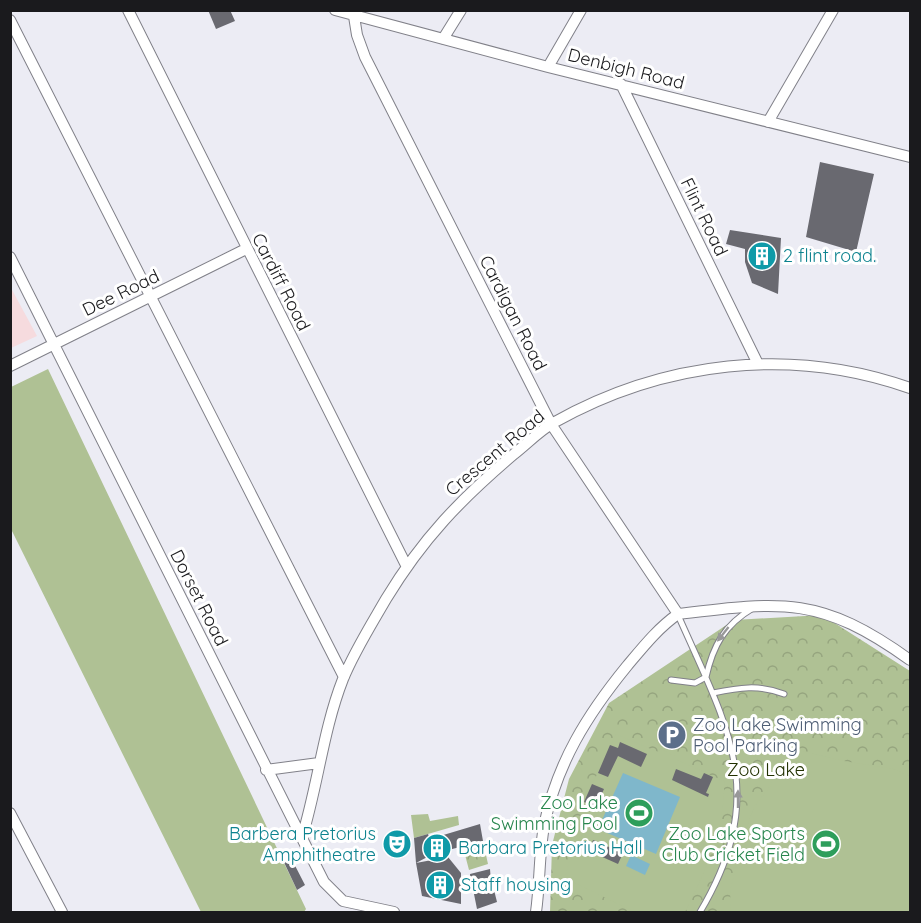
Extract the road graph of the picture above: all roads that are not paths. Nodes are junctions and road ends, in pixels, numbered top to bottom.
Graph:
1 (128, 10) edge
2 (335, 10) edge
3 (461, 10) edge
4 (581, 10) edge
5 (833, 10) edge
6 (353, 12) edge
7 (10, 20) edge
8 (443, 39) junction
9 (548, 67) junction
10 (621, 84) junction
11 (768, 122) junction
12 (910, 157) edge
13 (246, 249) junction
14 (10, 257) edge
15 (149, 297) junction
16 (54, 344) junction
17 (758, 364) junction
18 (10, 366) edge
19 (910, 388) edge
20 (551, 424) junction
21 (407, 567) junction
22 (760, 605) junction
23 (678, 614) junction
24 (910, 660) edge
25 (706, 677) junction
26 (344, 678) junction
27 (671, 680) dead end
28 (712, 693) junction
29 (784, 694) dead end
30 (319, 763) junction
31 (266, 770) junction
32 (10, 813) edge
33 (302, 837) junction
34 (62, 912) edge
35 (394, 912) edge
36 (536, 912) edge
37 (700, 912) edge

1 - 13 street, Cardiff Road
2 - 6 street, Denbigh Road
3 - 8 street
4 - 9 street
5 - 11 street
6 - 8 street, Denbigh Road
6 - 20 street, Cardigan Road
7 - 15 street
8 - 9 street, Denbigh Road
9 - 10 street, Denbigh Road
10 - 11 street, Denbigh Road
10 - 17 street, Flint Road
11 - 12 street, Denbigh Road
13 - 15 street, Dee Road
13 - 21 street, Cardiff Road
14 - 16 street, Dorset Road
15 - 16 street, Dee Road
15 - 26 street
16 - 18 street, Dee Road
16 - 31 street, Dorset Road
17 - 19 street, Crescent Road
17 - 20 street, Crescent Road
20 - 21 street, Crescent Road
20 - 23 street, Cardigan Road
21 - 26 street, Crescent Road
22 - 23 street
22 - 24 street
22 -> 25 lane
23 - 25 lane
23 - 36 street
25 - 27 lane
25 - 28 lane
26 - 30 street, Crescent Road
28 - 29 lane
37 -> 28 lane
30 - 31 street
30 - 33 street, Crescent Road
31 - 33 street, Dorset Road
32 - 34 street
33 - 35 street, Dorset Road

